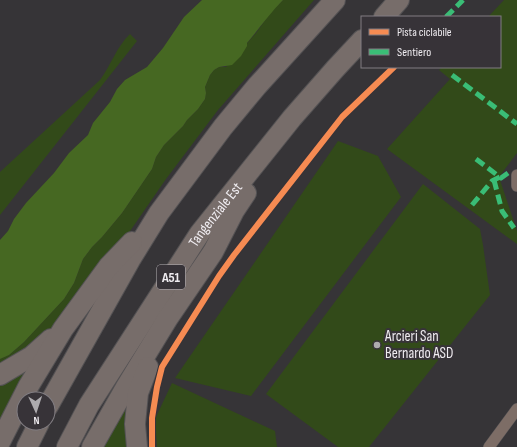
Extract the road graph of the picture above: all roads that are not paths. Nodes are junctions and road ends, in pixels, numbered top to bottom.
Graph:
1 (335, 0) edge
2 (400, 0) edge
3 (385, 16) edge
4 (361, 41) edge
5 (292, 118) junction
6 (517, 175) edge
7 (517, 186) edge
8 (159, 213) junction
9 (168, 318) junction
10 (63, 328) junction
11 (0, 375) edge
12 (56, 392) edge
13 (517, 409) edge
14 (35, 431) edge
15 (0, 442) edge
16 (27, 447) edge
17 (67, 447) edge
18 (92, 447) edge
19 (137, 447) edge
20 (488, 447) edge

1 - 8 highway
2 - 3 highway
4 - 5 highway, Tangenziale Est / A51
5 - 9 highway
5 - 17 highway, Tangenziale Est / A51
6 - 7 street
8 - 10 highway
8 - 12 highway
9 - 18 highway
9 - 19 highway
10 - 11 highway
10 - 15 highway
13 - 20 street
14 - 16 highway

